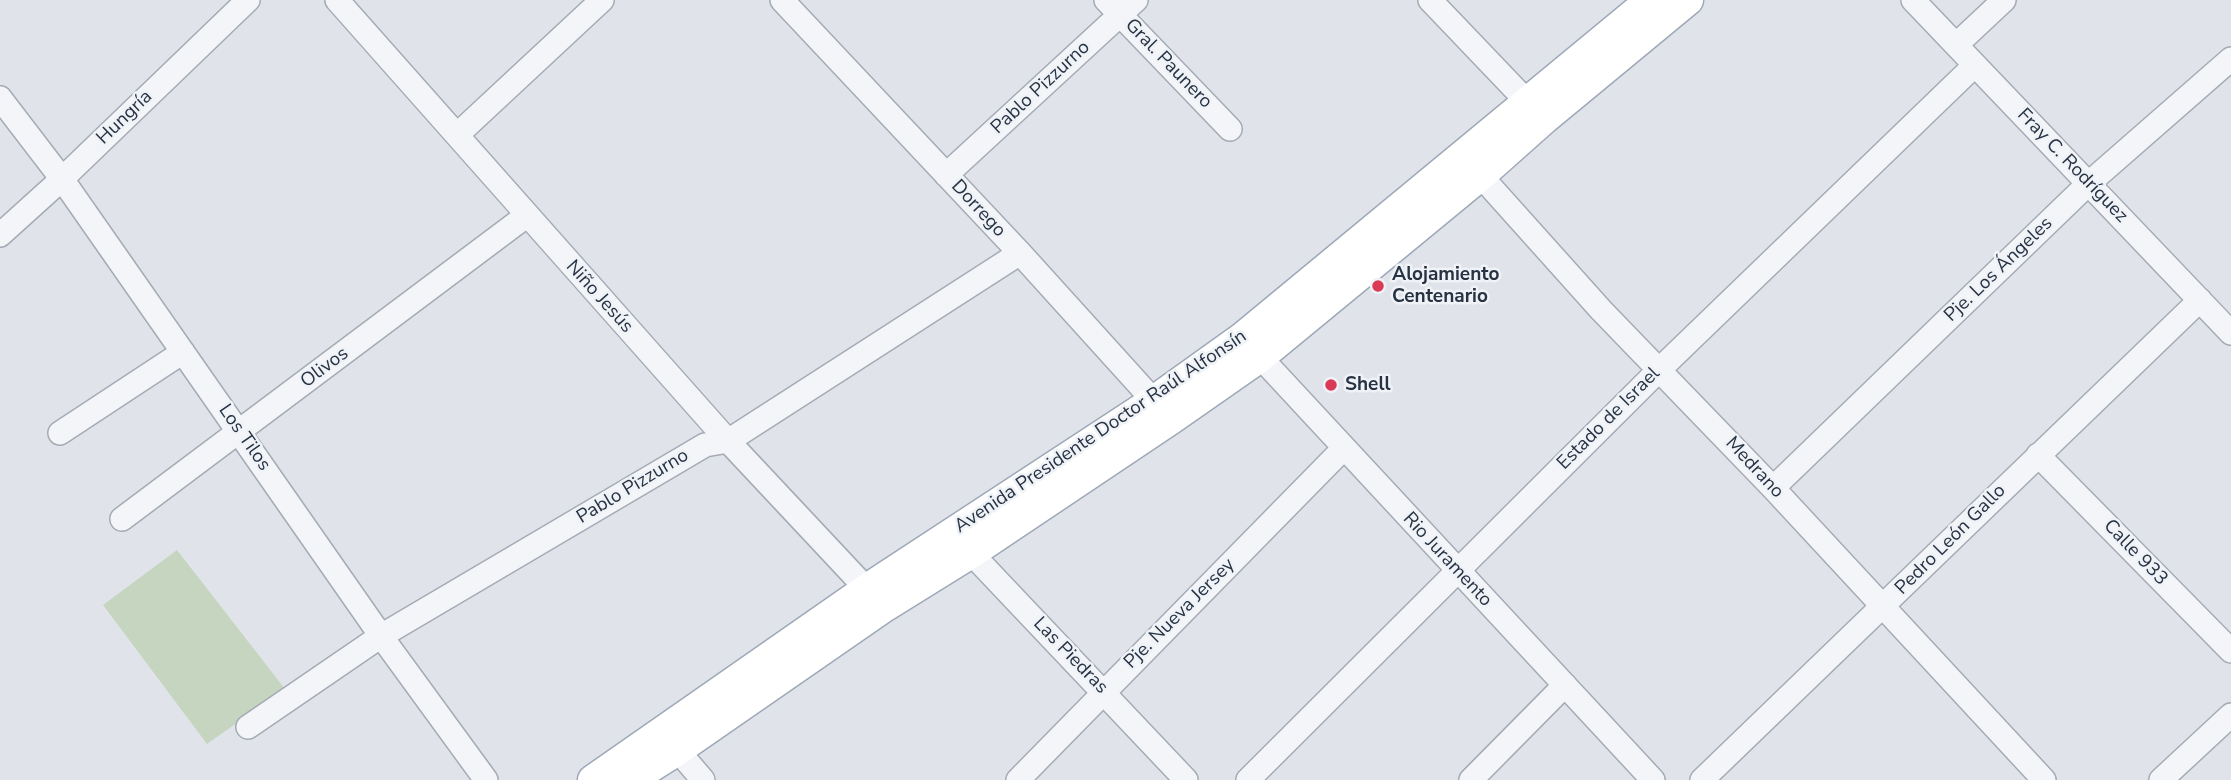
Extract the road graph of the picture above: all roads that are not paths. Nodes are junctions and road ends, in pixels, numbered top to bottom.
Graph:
1 (248, 0) edge
2 (337, 0) edge
3 (602, 0) edge
4 (782, 0) edge
5 (1430, 0) edge
6 (1651, 0) edge
7 (1688, 0) edge
8 (1913, 0) edge
9 (2004, 0) edge
10 (1121, 5) edge
11 (1956, 46) junction
12 (2231, 59) edge
13 (1975, 65) junction
14 (0, 98) edge
15 (1535, 111) junction
16 (1230, 129) dead end
17 (457, 135) junction
18 (1472, 166) junction
19 (946, 175) junction
20 (62, 179) junction
21 (2088, 184) junction
22 (526, 216) junction
23 (0, 235) edge
24 (1020, 253) junction
25 (2200, 300) junction
26 (2231, 333) edge
27 (1251, 348) junction
28 (183, 352) junction
29 (1660, 369) junction
30 (1163, 410) junction
31 (240, 432) junction
32 (60, 433) dead end
33 (728, 441) junction
34 (1343, 449) junction
35 (2038, 455) junction
36 (1773, 488) junction
37 (122, 519) dead end
38 (964, 542) junction
39 (1456, 570) junction
40 (876, 598) junction
41 (1883, 608) junction
42 (381, 636) junction
43 (2231, 651) edge
44 (1565, 685) junction
45 (1104, 691) junction
46 (2231, 715) edge
47 (248, 727) dead end
48 (669, 742) junction
49 (485, 780) edge
50 (593, 780) edge
51 (630, 780) edge
52 (703, 780) edge
53 (1018, 780) edge
54 (1186, 780) edge
55 (1248, 780) edge
56 (1471, 780) edge
57 (1653, 780) edge
58 (1702, 780) edge
59 (2044, 780) edge
60 (2161, 780) edge

1 - 20 street, Hungría
2 - 17 street, Niño Jesús
3 - 17 street
4 - 19 street, Dorrego
5 - 15 street
6 - 15 main road, Avenida Presidente Doctor Raúl Alfonsín
7 - 15 main road, Avenida Presidente Doctor Raúl Alfonsín
8 - 11 street, Fray C. Rodríguez
9 - 11 street
10 - 16 street, Gral. Paunero
10 - 19 street, Pablo Pizzurno
11 - 13 street, Fray C. Rodríguez
12 - 21 street, Pje. Los Ángeles
13 - 21 street, Fray C. Rodríguez
13 - 29 street, Estado de Israel
14 - 20 street, Los Tilos
15 - 18 main road, Avenida Presidente Doctor Raúl Alfonsín
17 - 22 street, Niño Jesús
18 - 27 main road, Avenida Presidente Doctor Raúl Alfonsín
18 - 29 street, Medrano
19 - 24 street, Dorrego
20 - 23 street, Hungría
20 - 28 street, Los Tilos
21 - 25 street, Fray C. Rodríguez
21 - 36 street, Pje. Los Ángeles
22 - 31 street, Olivos
22 - 33 street, Niño Jesús
24 - 30 street, Dorrego
24 - 33 street, Pablo Pizzurno
25 - 26 street, Fray C. Rodríguez
25 - 35 street, Pedro León Gallo
27 - 30 main road, Avenida Presidente Doctor Raúl Alfonsín
27 - 34 street, Rio Juramento
28 - 31 street, Los Tilos
28 - 32 street
29 - 36 street, Medrano
29 - 39 street, Estado de Israel
30 - 38 main road, Avenida Presidente Doctor Raúl Alfonsín
31 - 37 street, Olivos
31 - 42 street, Los Tilos
33 - 40 street, Niño Jesús
33 - 42 street, Pablo Pizzurno
34 - 39 street, Rio Juramento
34 - 45 street, Pje. Nueva Jersey
35 - 41 street, Pedro León Gallo
35 - 43 street, Calle 933
36 - 41 street, Medrano
38 - 40 main road, Avenida Presidente Doctor Raúl Alfonsín
38 - 45 street, Las Piedras
39 - 44 street, Rio Juramento
39 - 55 street, Estado de Israel
40 - 48 main road, Avenida Presidente Doctor Raúl Alfonsín
41 - 58 street, Pedro León Gallo
41 - 59 street, Medrano
42 - 47 street, Pablo Pizzurno
42 - 49 street, Los Tilos
44 - 56 street
44 - 57 street, Rio Juramento
45 - 53 street, Pje. Nueva Jersey
45 - 54 street, Las Piedras
46 - 60 street
48 - 50 main road, Avenida Presidente Doctor Raúl Alfonsín
48 - 51 main road, Avenida Presidente Doctor Raúl Alfonsín
48 - 52 street

